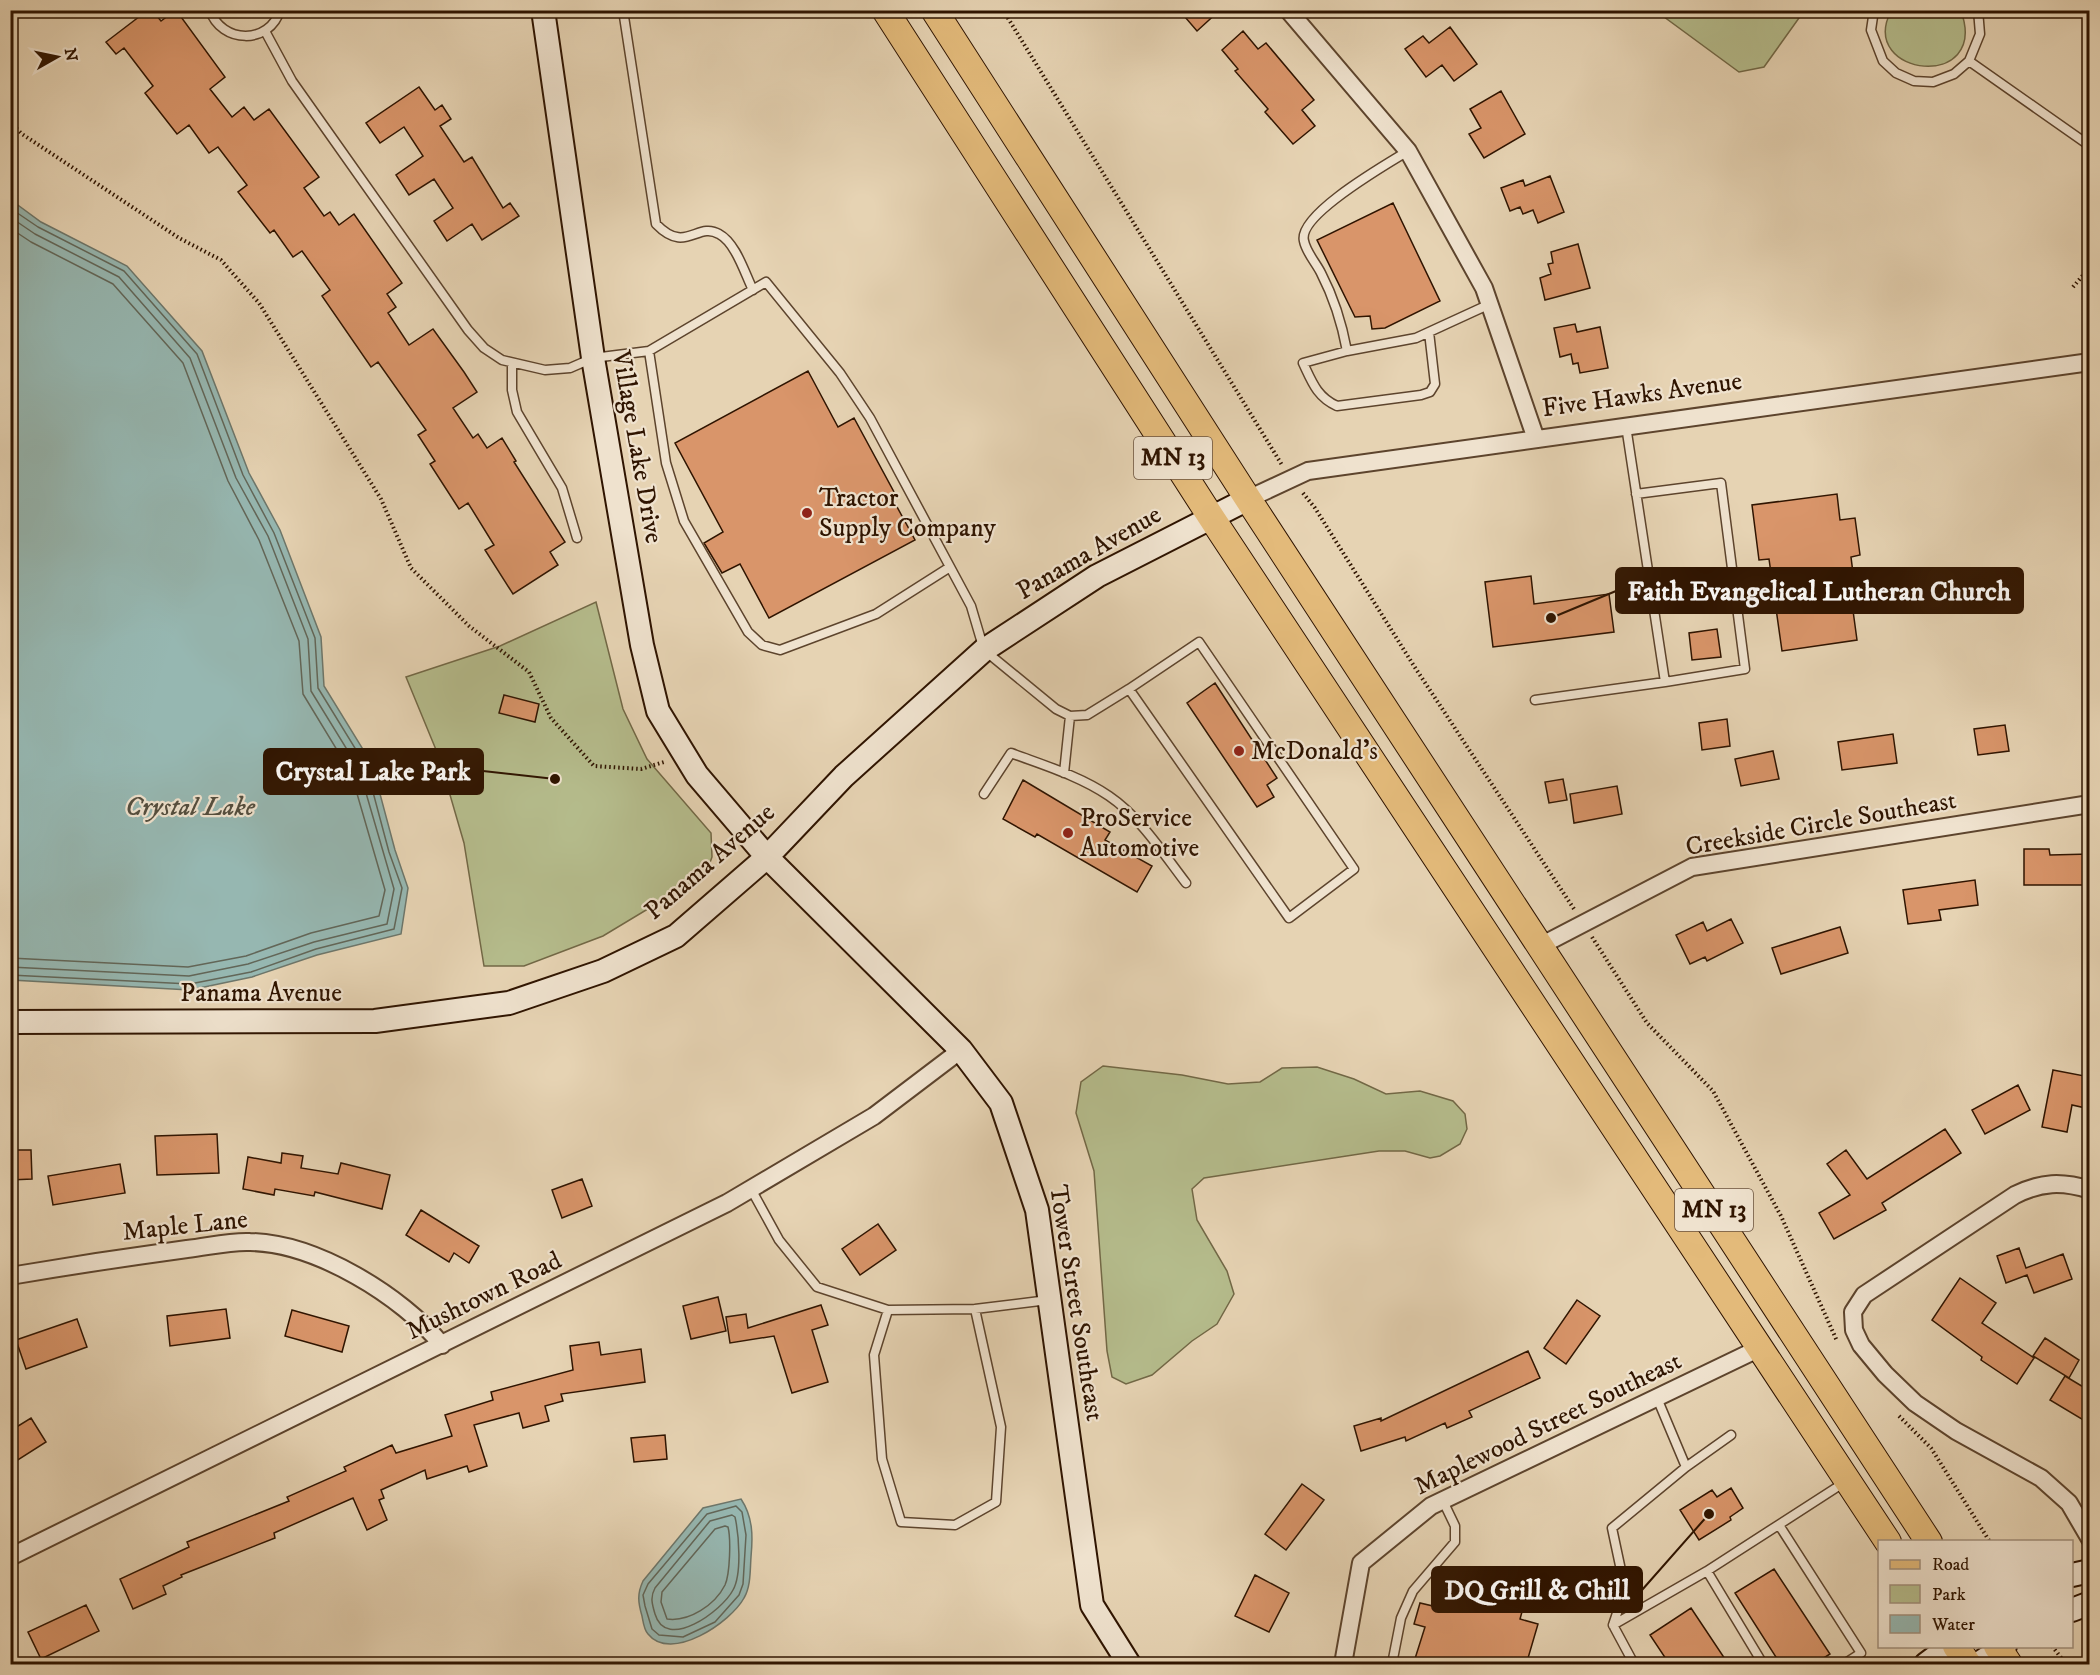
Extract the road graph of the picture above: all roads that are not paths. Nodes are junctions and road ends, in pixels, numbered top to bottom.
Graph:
1 (210, 10) edge
2 (280, 10) edge
3 (543, 10) edge
4 (623, 10) edge
5 (885, 10) edge
6 (934, 10) edge
7 (1288, 10) edge
8 (1874, 10) edge
9 (1978, 10) edge
10 (265, 31) junction
11 (1969, 61) junction
12 (2090, 146) edge
13 (1408, 151) junction
14 (753, 290) junction
15 (1490, 304) junction
16 (1429, 332) junction
17 (649, 351) junction
18 (1347, 351) junction
19 (593, 358) junction
20 (2090, 362) edge
21 (512, 363) junction
22 (1626, 426) junction
23 (1536, 439) junction
24 (1636, 494) junction
25 (1248, 498) junction
26 (1211, 517) junction
27 (577, 538) dead end
28 (950, 567) junction
29 (984, 650) junction
30 (1665, 682) junction
31 (1129, 689) junction
32 (1535, 700) dead end
33 (1070, 716) junction
34 (1064, 773) junction
35 (984, 794) dead end
36 (2090, 804) edge
37 (767, 857) junction
38 (1186, 883) dead end
39 (1542, 945) junction
40 (10, 1022) edge
41 (962, 1050) junction
42 (751, 1189) junction
43 (2090, 1190) edge
44 (10, 1276) edge
45 (1050, 1300) junction
46 (975, 1309) junction
47 (888, 1310) junction
48 (442, 1345) junction
49 (1762, 1347) junction
50 (1657, 1398) junction
51 (1731, 1435) dead end
52 (1686, 1467) junction
53 (1848, 1480) junction
54 (1443, 1501) junction
55 (1779, 1525) junction
56 (2090, 1539) edge
57 (1887, 1540) edge
58 (1928, 1540) edge
59 (10, 1557) edge
60 (1707, 1571) junction
61 (2090, 1571) edge
62 (2073, 1575) edge
63 (2090, 1603) edge
64 (2073, 1610) edge
65 (1612, 1625) junction
66 (1949, 1648) edge
67 (1957, 1648) edge
68 (2003, 1652) edge
69 (1129, 1665) edge
70 (1342, 1665) edge
71 (1392, 1665) edge
72 (1634, 1665) edge
73 (1763, 1665) edge
74 (1844, 1665) edge
75 (1926, 1665) edge
76 (1968, 1665) edge
77 (1978, 1665) edge

1 - 10 lane
2 - 10 lane
3 - 19 street, Village Lake Drive
4 - 14 lane
5 - 26 main road, MN 13
6 - 25 main road, MN 13
7 - 13 street
8 - 11 lane
9 - 11 lane
10 - 21 lane
11 - 12 lane
13 - 15 street
13 - 18 lane
14 - 17 lane
14 - 28 lane
15 - 16 lane
15 - 23 street
16 - 18 lane
16 - 18 lane
17 - 19 lane
17 - 28 lane
19 - 21 lane
19 - 37 street, Village Lake Drive
20 - 22 street, Five Hawks Avenue
21 - 27 lane
22 - 23 street, Five Hawks Avenue
22 - 24 lane
23 - 25 street, Five Hawks Avenue
24 - 30 lane
24 - 30 lane
25 - 26 street, Five Hawks Avenue
25 - 39 main road, MN 13
26 - 29 street, Panama Avenue
26 - 49 main road, MN 13
28 - 29 lane
29 - 33 lane
29 - 37 street, Panama Avenue
30 - 32 lane
31 - 31 lane
31 - 33 lane
33 - 34 lane
34 - 35 lane
34 - 38 lane
36 - 39 street, Creekside Circle Southeast
37 - 40 street, Panama Avenue
37 - 41 street, Tower Street Southeast
39 - 58 main road, MN 13
41 - 42 street, Mushtown Road
41 - 45 street, Tower Street Southeast
42 - 47 lane
42 - 48 street, Mushtown Road
43 - 56 street
44 - 48 street, Maple Lane
45 - 46 lane
45 - 69 street, Tower Street Southeast
46 - 47 lane
46 - 47 lane
48 - 59 street, Mushtown Road
49 - 50 street, Maplewood Street Southeast
49 - 53 main road, MN 13
50 - 52 lane
50 - 54 street, Maplewood Street Southeast
51 - 52 lane
52 - 65 lane
53 - 55 lane
53 - 57 main road, MN 13
54 - 70 street, Maplewood Street Southeast
54 - 71 lane
55 - 60 lane
55 - 74 lane
60 - 65 lane
60 - 73 lane
61 - 62 street
63 - 64 street
65 - 72 lane
66 - 75 street
67 - 76 main road
68 - 77 street

